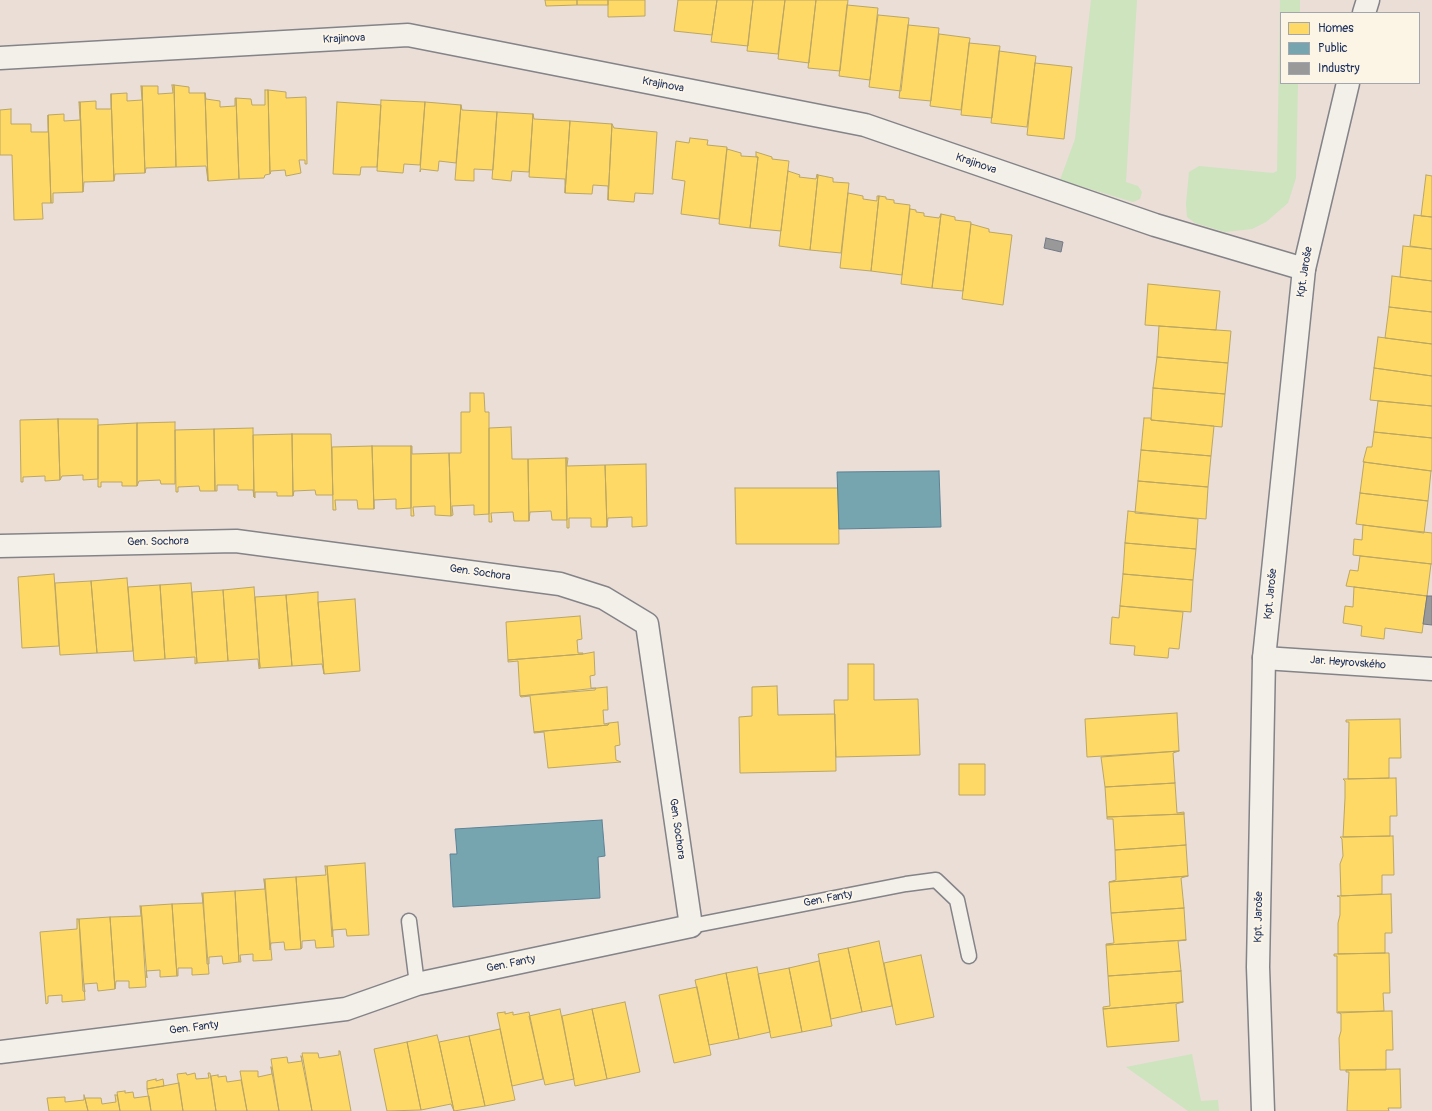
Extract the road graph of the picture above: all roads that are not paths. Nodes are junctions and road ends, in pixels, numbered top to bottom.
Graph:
1 (1368, 0) edge
2 (1364, 12) edge
3 (0, 58) edge
4 (1348, 84) edge
5 (1304, 269) junction
6 (0, 546) edge
7 (1264, 658) junction
8 (1432, 669) edge
9 (409, 921) dead end
10 (691, 926) junction
11 (969, 956) dead end
12 (417, 984) junction
13 (0, 1052) edge
14 (1263, 1111) edge

1 - 2 street
3 - 5 street, Krajinova
4 - 5 street, Kpt. Jaroše
5 - 7 street, Kpt. Jaroše
6 - 10 street, Gen. Sochora
7 - 8 street, Jar. Heyrovského
7 - 14 street, Kpt. Jaroše
9 - 12 lane
10 - 11 lane, Gen. Fanty
10 - 12 street, Gen. Fanty
12 - 13 street, Gen. Fanty

